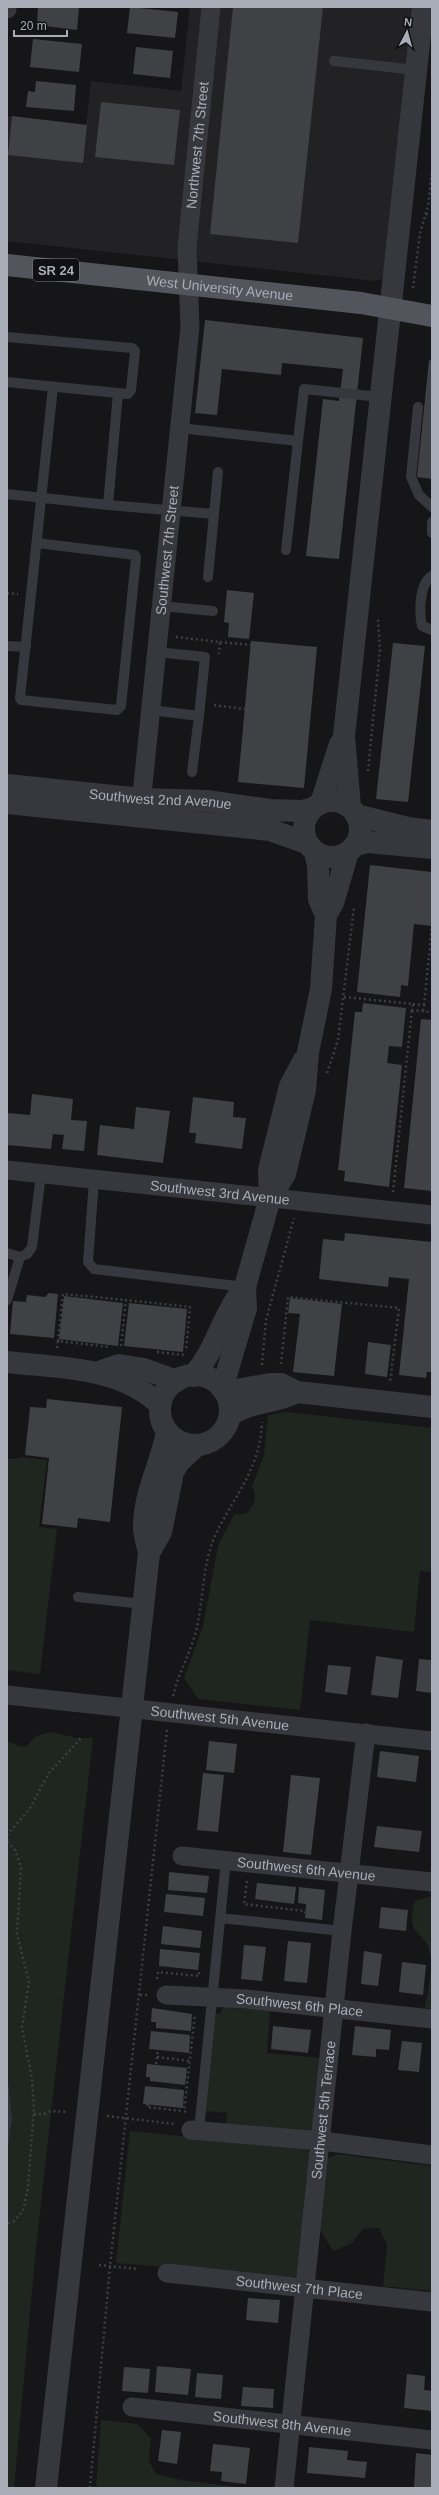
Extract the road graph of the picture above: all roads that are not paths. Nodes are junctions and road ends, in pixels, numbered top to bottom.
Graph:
1 (210, 7) edge
2 (422, 7) edge
3 (334, 61) dead end
4 (416, 70) junction
5 (7, 265) edge
6 (188, 284) junction
7 (390, 307) junction
8 (432, 316) edge
9 (7, 336) edge
10 (7, 382) edge
11 (53, 387) junction
12 (118, 393) junction
13 (380, 397) junction
14 (418, 407) dead end
15 (180, 428) junction
16 (298, 441) junction
17 (218, 472) dead end
18 (7, 494) edge
19 (42, 497) junction
20 (108, 505) junction
21 (432, 507) edge
22 (171, 510) junction
23 (214, 514) junction
24 (432, 522) edge
25 (432, 533) edge
26 (37, 543) junction
27 (286, 550) dead end
28 (432, 576) edge
29 (208, 577) dead end
30 (162, 606) junction
31 (213, 611) dead end
32 (432, 630) edge
33 (7, 646) edge
34 (26, 647) junction
35 (157, 652) junction
36 (151, 710) junction
37 (199, 716) junction
38 (344, 736) junction
39 (192, 772) dead end
40 (7, 785) edge
41 (7, 804) edge
42 (317, 805) junction
43 (141, 808) junction
44 (353, 811) junction
45 (432, 831) edge
46 (311, 848) junction
47 (432, 848) edge
48 (352, 849) junction
49 (326, 915) junction
50 (7, 1171) edge
51 (41, 1174) junction
52 (94, 1180) junction
53 (270, 1198) junction
54 (432, 1215) edge
55 (7, 1253) edge
56 (20, 1257) junction
57 (245, 1287) junction
58 (7, 1300) edge
59 (7, 1362) edge
60 (99, 1372) junction
61 (185, 1378) junction
62 (223, 1390) junction
63 (297, 1392) junction
64 (160, 1405) junction
65 (432, 1407) edge
66 (230, 1415) junction
67 (167, 1432) junction
68 (196, 1446) junction
69 (149, 1553) junction
70 (78, 1597) dead end
71 (143, 1604) junction
72 (7, 1694) edge
73 (131, 1708) junction
74 (366, 1733) junction
75 (432, 1741) edge
76 (182, 1856) dead end
77 (226, 1860) junction
78 (350, 1873) junction
79 (432, 1882) edge
80 (220, 1918) junction
81 (342, 1931) junction
82 (166, 1995) dead end
83 (211, 1997) junction
84 (335, 2008) junction
85 (432, 2018) edge
86 (191, 2123) joint
87 (322, 2141) junction
88 (432, 2155) edge
89 (167, 2273) dead end
90 (306, 2287) junction
91 (432, 2302) edge
92 (132, 2407) dead end
93 (290, 2424) junction
94 (432, 2440) edge
95 (46, 2488) edge
96 (284, 2488) edge

1 - 6 street, Northwest 7th Street
2 - 4 street
3 - 4 lane
4 - 7 street
5 - 6 main road, West University Avenue / SR 24
6 - 7 main road, West University Avenue / SR 24
6 - 15 street, Southwest 7th Street
7 - 8 main road, West University Avenue / SR 24
7 - 13 street
9 - 12 lane
10 - 11 lane
11 - 12 lane
11 - 19 lane
12 - 20 lane
13 - 16 lane
13 - 38 street
14 - 21 lane
15 - 16 lane
15 - 22 street, Southwest 7th Street
16 - 27 lane
17 - 23 lane
18 - 19 lane
19 - 20 lane
19 - 26 lane
20 - 22 lane
22 - 23 lane
22 - 30 street, Southwest 7th Street
23 - 29 lane
24 - 25 lane
26 - 34 lane
26 - 34 lane
28 - 32 lane
30 - 31 lane
30 - 35 street, Southwest 7th Street
33 - 34 lane
35 - 36 street, Southwest 7th Street
35 - 37 lane
36 - 37 lane
36 - 43 street, Southwest 7th Street
37 - 39 lane
38 - 42 street
38 - 44 street
40 - 43 street, Southwest 2nd Avenue
41 - 43 street, Southwest 2nd Avenue
42 - 43 street, Southwest 2nd Avenue
42 - 44 street
42 - 46 street
43 - 46 street, Southwest 2nd Avenue
44 - 45 street
44 - 48 street
46 - 48 street
46 - 49 street
47 - 48 street
48 - 49 street
49 - 53 street
50 - 51 street, Southwest 3rd Avenue
51 - 52 street, Southwest 3rd Avenue
51 - 56 lane
52 - 53 street, Southwest 3rd Avenue
52 - 57 lane
53 - 54 street, Southwest 3rd Avenue
53 - 57 street
55 - 56 lane
56 - 58 lane
57 - 61 street
57 - 62 street
59 - 60 street
60 - 61 street
60 - 64 street
61 - 62 street
61 - 64 street
62 - 63 street
62 - 66 street
63 - 65 street
63 - 66 street
64 - 67 street
66 - 68 street
67 - 68 street
67 - 69 street
68 - 69 street
69 - 71 street
70 - 71 lane
71 - 73 street
72 - 73 street, Southwest 5th Avenue
73 - 74 street, Southwest 5th Avenue
73 - 95 street
74 - 75 street, Southwest 5th Avenue
74 - 78 street, Southwest 5th Terrace
76 - 77 street, Southwest 6th Avenue
77 - 78 street, Southwest 6th Avenue
77 - 80 lane
78 - 79 street, Southwest 6th Avenue
78 - 81 street, Southwest 5th Terrace
80 - 81 lane
80 - 83 lane
81 - 84 street, Southwest 5th Terrace
82 - 83 street, Southwest 6th Place
83 - 84 street, Southwest 6th Place
83 - 86 lane
84 - 85 street, Southwest 6th Place
84 - 87 street, Southwest 5th Terrace
86 - 87 street
87 - 88 street
87 - 90 street, Southwest 5th Terrace
89 - 90 street, Southwest 7th Place
90 - 91 street, Southwest 7th Place
90 - 93 street, Southwest 5th Terrace
92 - 93 street, Southwest 8th Avenue
93 - 94 street, Southwest 8th Avenue
93 - 96 street, Southwest 5th Terrace

